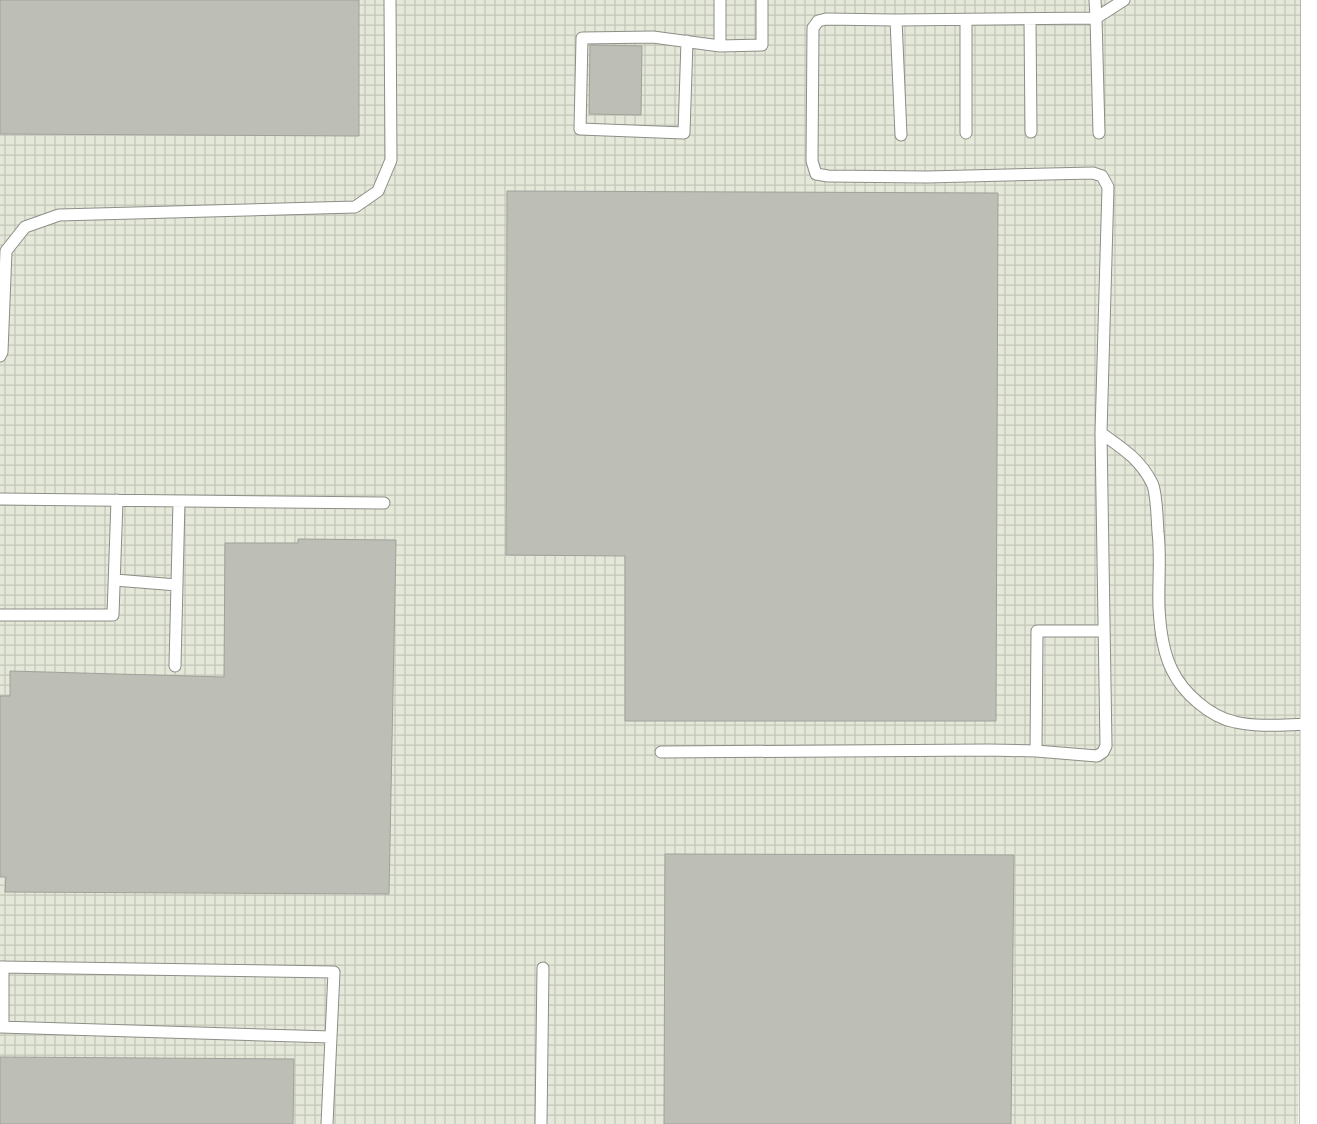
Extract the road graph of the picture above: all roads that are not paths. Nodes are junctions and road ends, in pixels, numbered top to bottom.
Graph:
1 (390, 0) edge
2 (720, 0) edge
3 (762, 0) edge
4 (1095, 0) edge
5 (1124, 0) edge
6 (1316, 0) edge
7 (1096, 18) junction
8 (1030, 19) junction
9 (896, 20) junction
10 (966, 20) junction
11 (688, 41) junction
12 (720, 46) junction
13 (1316, 64) edge
14 (1030, 132) dead end
15 (1098, 132) dead end
16 (966, 133) dead end
17 (901, 135) dead end
18 (0, 356) edge
19 (1101, 433) junction
20 (0, 499) edge
21 (117, 500) junction
22 (179, 501) junction
23 (384, 502) dead end
24 (115, 580) junction
25 (177, 585) junction
26 (0, 615) edge
27 (1104, 631) junction
28 (175, 666) dead end
29 (1314, 724) junction
30 (1036, 751) junction
31 (661, 752) dead end
32 (1, 967) edge
33 (543, 968) dead end
34 (2, 1027) edge
35 (331, 1037) junction
36 (327, 1124) edge
37 (541, 1124) edge
38 (1314, 1124) edge

1 - 18 lane
2 - 12 lane
3 - 12 lane
4 - 7 lane
5 - 7 lane
6 - 13 highway
7 - 8 lane
7 - 15 lane
8 - 10 lane
8 - 14 lane
9 - 10 lane
9 - 17 lane
9 - 19 lane
10 - 16 lane
11 - 11 lane
11 - 12 lane
13 - 29 highway
19 - 27 lane
19 - 29 lane
20 - 21 lane
21 - 22 lane
21 - 24 lane
22 - 23 lane
22 - 25 lane
24 - 25 lane
24 - 26 lane
25 - 28 lane
27 - 30 lane
27 - 30 lane
29 - 38 highway
30 - 31 lane
32 - 34 lane
32 - 35 lane
33 - 37 lane
34 - 35 lane
35 - 36 lane

